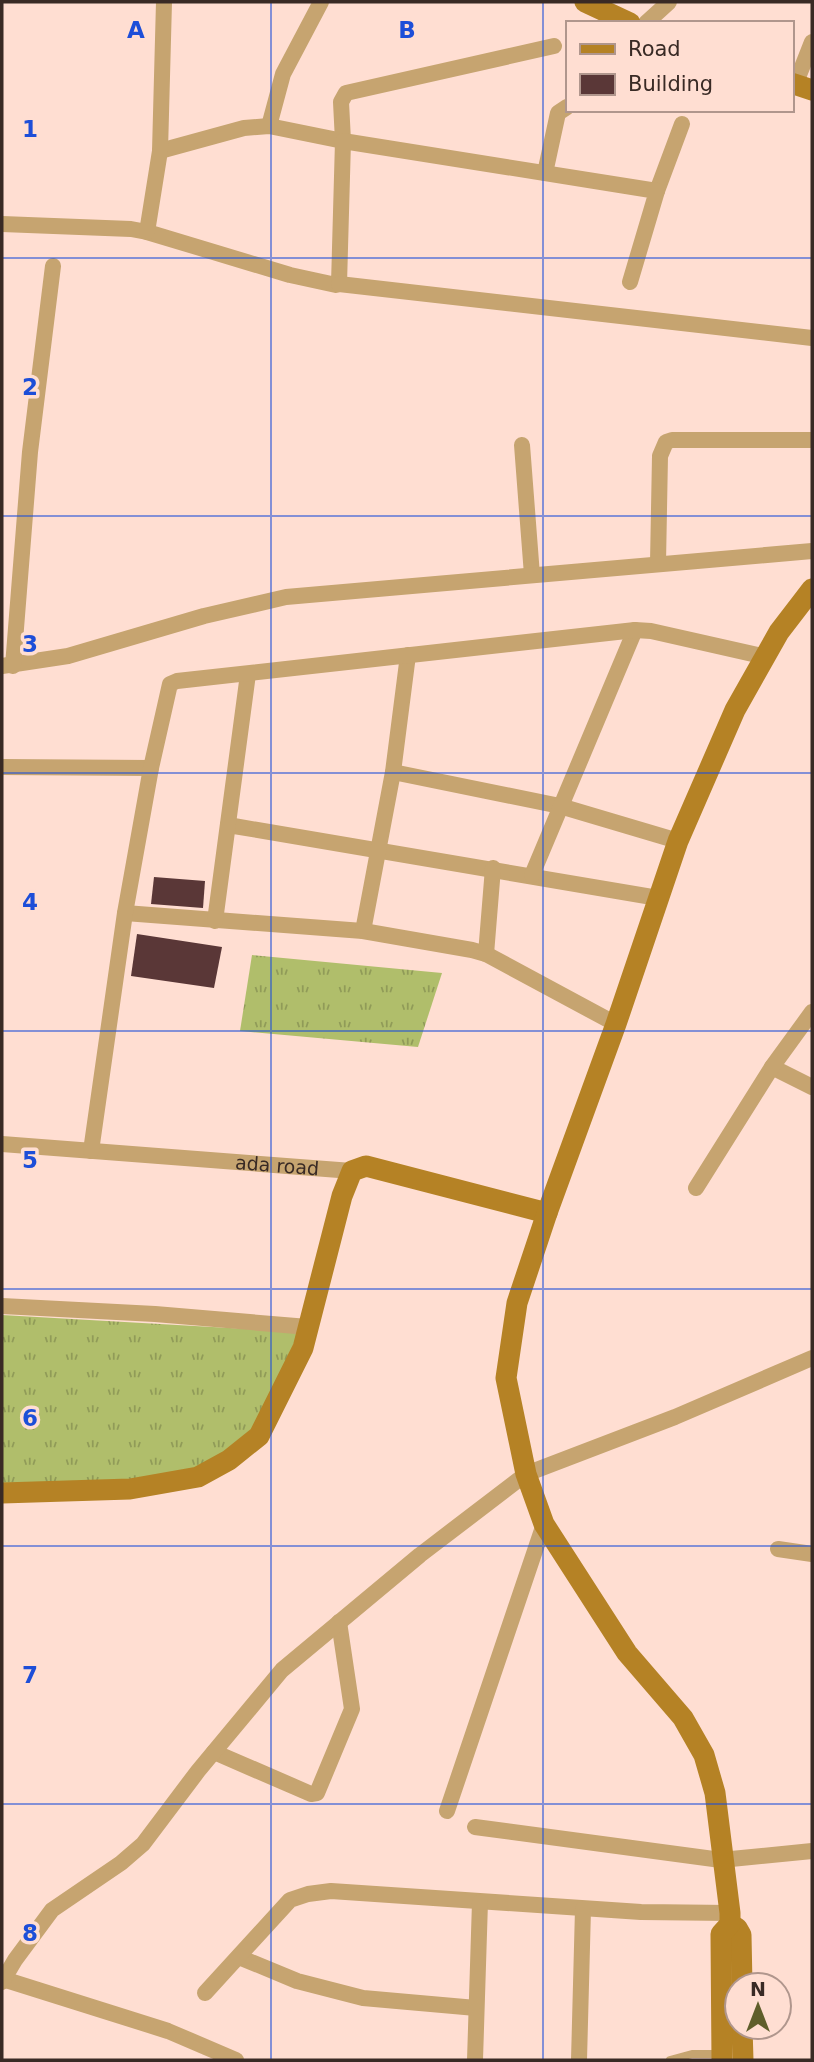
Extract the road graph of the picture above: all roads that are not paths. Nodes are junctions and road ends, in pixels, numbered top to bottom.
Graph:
1 (164, 2) edge
2 (321, 2) edge
3 (585, 2) edge
4 (669, 2) edge
5 (626, 21) edge
6 (648, 21) edge
7 (812, 42) edge
8 (554, 46) dead end
9 (800, 86) edge
10 (566, 108) edge
11 (682, 124) dead end
12 (269, 126) junction
13 (343, 141) junction
14 (160, 151) junction
15 (545, 173) junction
16 (657, 191) junction
17 (149, 220) junction
18 (2, 224) edge
19 (53, 266) dead end
20 (339, 275) junction
21 (630, 282) dead end
22 (812, 338) edge
23 (812, 440) edge
24 (522, 445) dead end
25 (812, 551) edge
26 (659, 564) junction
27 (531, 575) junction
28 (812, 589) edge
29 (635, 630) junction
30 (408, 654) junction
31 (765, 657) junction
32 (8, 666) edge
33 (248, 674) junction
34 (2, 767) edge
35 (151, 768) junction
36 (393, 772) junction
37 (560, 806) junction
38 (228, 825) junction
39 (677, 841) junction
40 (380, 850) junction
41 (493, 868) junction
42 (533, 875) junction
43 (658, 898) junction
44 (125, 912) junction
45 (215, 921) junction
46 (363, 931) junction
47 (485, 954) junction
48 (812, 1012) edge
49 (616, 1024) junction
50 (772, 1067) junction
51 (812, 1087) edge
52 (2, 1144) edge
53 (91, 1151) junction
54 (352, 1171) junction
55 (696, 1188) dead end
56 (547, 1213) junction
57 (2, 1306) edge
58 (308, 1327) junction
59 (812, 1358) edge
60 (526, 1475) junction
61 (2, 1495) edge
62 (544, 1524) junction
63 (778, 1549) dead end
64 (812, 1554) edge
65 (339, 1622) junction
66 (214, 1752) junction
67 (447, 1811) dead end
68 (475, 1827) dead end
69 (812, 1851) edge
70 (721, 1860) junction
71 (480, 1902) junction
72 (583, 1909) junction
73 (730, 1918) junction
74 (239, 1957) junction
75 (742, 1971) edge
76 (3, 1981) edge
77 (205, 1993) dead end
78 (476, 2008) junction
79 (742, 2041) edge
80 (722, 2057) edge
81 (236, 2060) edge
82 (475, 2060) edge
83 (579, 2060) edge
84 (670, 2060) edge
85 (743, 2060) edge

1 - 14 street
2 - 12 street
3 - 5 main road
4 - 6 street
7 - 9 street
8 - 13 street
10 - 15 street
11 - 16 street
12 - 13 street
12 - 14 street
13 - 15 street
13 - 20 street
14 - 17 street
15 - 16 street
16 - 21 street
17 - 18 street
17 - 20 street
19 - 32 street
20 - 22 street
23 - 26 street
24 - 27 street
25 - 26 street
26 - 27 street
27 - 32 street
28 - 31 main road
29 - 30 street
29 - 31 street
29 - 37 street
30 - 33 street
30 - 36 street
31 - 39 main road
33 - 35 street
33 - 38 street
34 - 35 street
35 - 44 street
36 - 37 street
36 - 40 street
37 - 39 street
37 - 42 street
38 - 40 street
38 - 45 street
39 - 43 main road
40 - 41 street
40 - 46 street
41 - 42 street
41 - 47 street
42 - 43 street
43 - 49 main road
44 - 45 street
44 - 53 street
45 - 46 street
46 - 47 street
47 - 49 street
48 - 50 street
49 - 56 main road
50 - 51 street
50 - 55 street
52 - 53 street, ada road
53 - 54 street, ada road
54 - 56 main road, ada road
54 - 58 main road
56 - 60 main road
57 - 58 street
58 - 61 main road
59 - 60 street
60 - 62 main road
60 - 65 street
62 - 67 street
62 - 70 main road
63 - 64 street
65 - 66 street
65 - 66 street
66 - 76 street
68 - 70 street
69 - 70 street
70 - 73 main road
71 - 72 street
71 - 74 street
71 - 78 street
72 - 73 street
72 - 83 street
73 - 75 main road
73 - 80 main road
74 - 77 street
74 - 78 street
76 - 81 street
78 - 82 street
79 - 85 main road
80 - 84 lane

